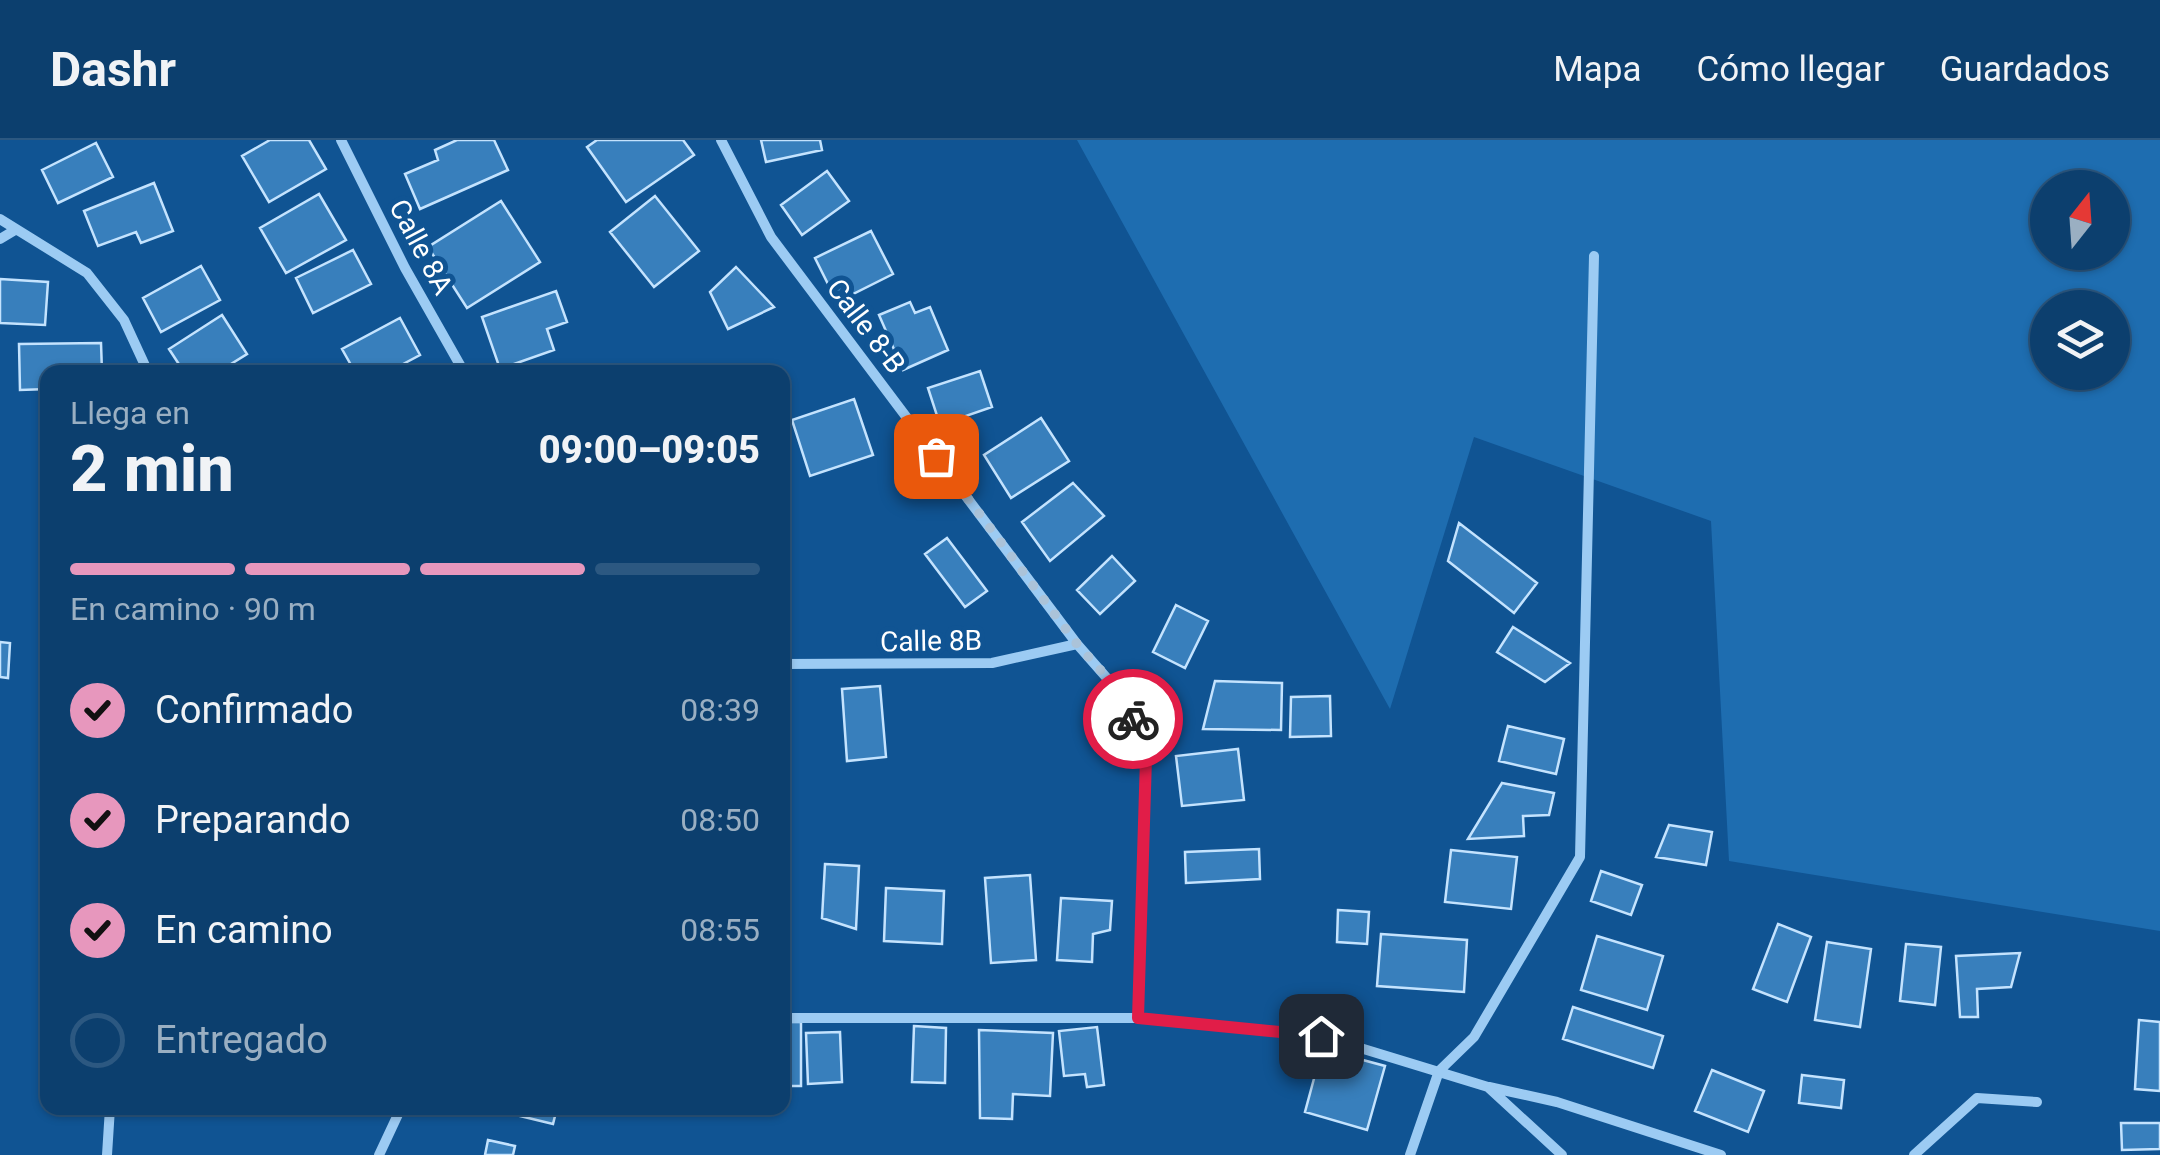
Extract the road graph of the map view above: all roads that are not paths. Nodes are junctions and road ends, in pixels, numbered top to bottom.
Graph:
1 (341, 140) edge
2 (721, 140) edge
3 (0, 219) edge
4 (15, 230) junction
5 (0, 238) edge
6 (1594, 256) dead end
7 (145, 365) edge
8 (460, 365) edge
9 (1077, 644) junction
10 (790, 664) edge
11 (790, 1018) edge
12 (1138, 1018) junction
13 (1439, 1070) junction
14 (1488, 1087) junction
15 (2037, 1102) dead end
16 (109, 1115) edge
17 (398, 1115) edge
18 (106, 1155) edge
19 (379, 1155) edge
20 (1410, 1155) edge
21 (1562, 1155) edge
22 (1720, 1155) edge
23 (1914, 1155) edge

1 - 8 street, Calle 8A
2 - 9 street, Calle 8-B
3 - 4 street
4 - 5 street
4 - 7 street
6 - 13 street
9 - 10 street, Calle 8B
9 - 12 street, Calle 8-B
11 - 12 street
12 - 13 street
13 - 14 street
13 - 20 street
14 - 21 street
14 - 22 street
15 - 23 street
16 - 18 street
17 - 19 street

